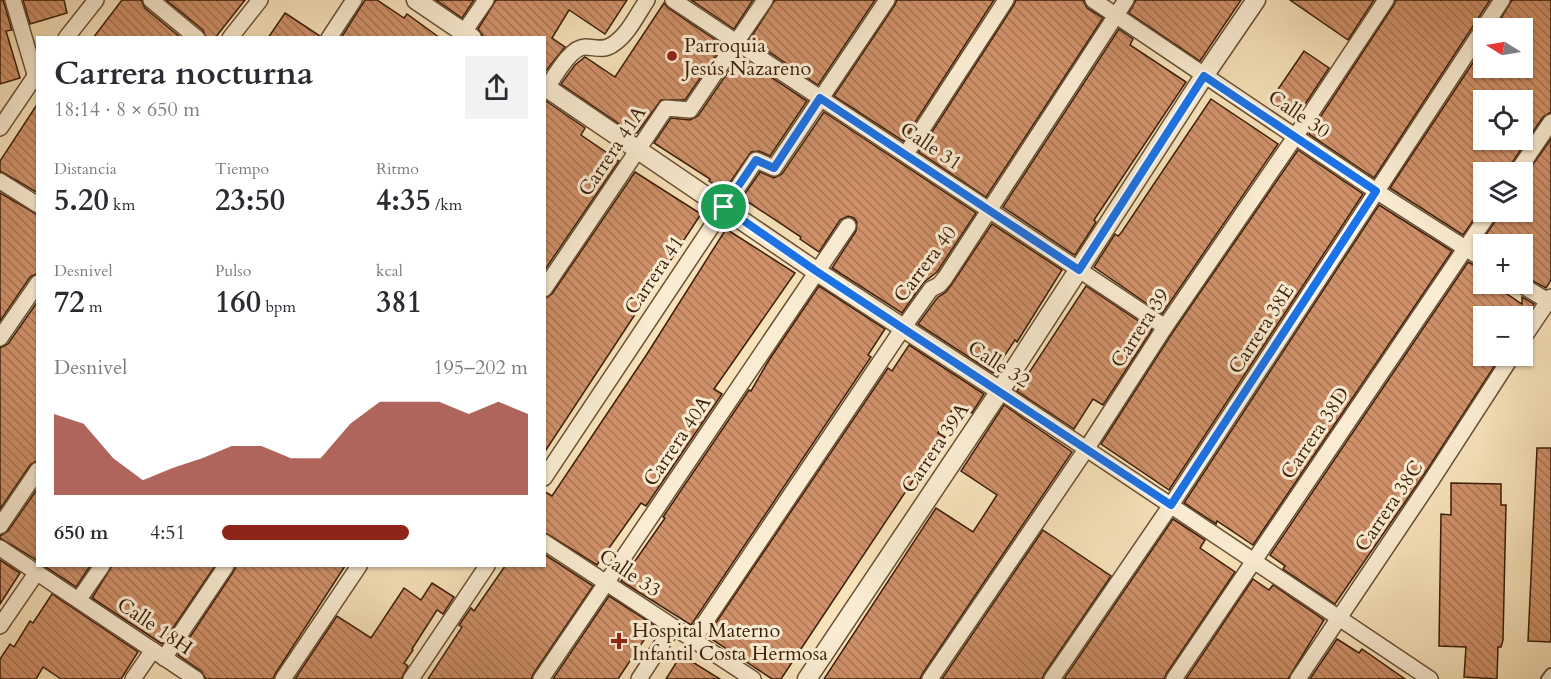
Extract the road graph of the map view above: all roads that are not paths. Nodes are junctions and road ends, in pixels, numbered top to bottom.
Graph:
1 (13, 0) edge
2 (96, 0) edge
3 (151, 0) edge
4 (260, 0) edge
5 (354, 0) edge
6 (416, 0) edge
7 (486, 0) edge
8 (647, 0) edge
9 (673, 0) edge
10 (765, 0) edge
11 (887, 0) edge
12 (1006, 0) edge
13 (1093, 0) edge
14 (1126, 0) edge
15 (1256, 0) edge
16 (1386, 0) edge
17 (1502, 0) edge
18 (1116, 15) junction
19 (462, 34) edge
20 (68, 36) edge
21 (195, 36) edge
22 (232, 36) edge
23 (330, 36) edge
24 (736, 42) junction
25 (36, 70) edge
26 (36, 74) edge
27 (1204, 76) junction
28 (546, 87) edge
29 (546, 89) edge
30 (820, 98) junction
31 (1551, 122) edge
32 (0, 128) edge
33 (1295, 137) junction
34 (639, 149) junction
35 (906, 154) junction
36 (1524, 162) edge
37 (0, 181) edge
38 (1376, 191) junction
39 (36, 204) edge
40 (724, 207) junction
41 (990, 211) junction
42 (1483, 222) edge
43 (848, 226) dead end
44 (1465, 249) junction
45 (1473, 254) edge
46 (1079, 270) junction
47 (816, 271) junction
48 (36, 286) edge
49 (546, 286) edge
50 (1533, 291) edge
51 (1549, 299) edge
52 (1533, 323) edge
53 (1165, 327) junction
54 (903, 328) junction
55 (0, 338) edge
56 (1505, 366) edge
57 (1000, 391) junction
58 (1087, 448) junction
59 (36, 473) edge
60 (546, 475) edge
61 (1171, 505) junction
62 (0, 526) edge
63 (546, 543) edge
64 (0, 548) edge
65 (1254, 561) junction
66 (101, 567) edge
67 (225, 567) edge
68 (358, 567) edge
69 (486, 567) edge
70 (37, 572) junction
71 (607, 583) junction
72 (79, 599) junction
73 (1340, 617) junction
74 (0, 626) edge
75 (673, 627) junction
76 (693, 640) junction
77 (158, 654) junction
78 (1551, 674) edge
79 (1425, 678) edge
80 (133, 679) edge
81 (196, 679) edge
82 (283, 679) edge
83 (411, 679) edge
84 (542, 679) edge
85 (639, 679) edge
86 (753, 679) edge
87 (807, 679) edge
88 (930, 679) edge
89 (1052, 679) edge
90 (1174, 679) edge
91 (1298, 679) edge
92 (1547, 679) edge

1 - 25 street
2 - 20 street
3 - 21 street
4 - 22 street
5 - 23 street
6 - 19 street
7 - 19 street
8 - 28 street
9 - 24 street, Calle 31
10 - 24 street, Carrera 41A
11 - 30 street, Carrera 41
12 - 35 street
13 - 18 street, Calle 30
14 - 18 street, Carrera 40
15 - 27 street, Carrera 39A
16 - 33 street, Carrera 39
17 - 38 street, Carrera 38E
18 - 27 street, Calle 30
18 - 41 street, Carrera 40
24 - 30 street, Calle 31
24 - 34 street, Carrera 41A
26 - 32 street
27 - 33 street, Calle 30
27 - 46 street, Carrera 39A
29 - 34 street, Calle 32
30 - 35 street, Calle 31
30 - 40 street, Carrera 41
31 - 36 street
33 - 38 street, Calle 30
33 - 53 street, Carrera 39
34 - 40 street, Calle 32
34 - 49 street, Carrera 41A
35 - 41 street, Calle 31
37 - 39 street
38 - 44 street, Calle 30
38 - 61 street, Carrera 38E
40 - 47 street, Calle 32
40 - 60 street, Carrera 41
41 - 46 street, Calle 31
41 - 54 street, Carrera 40
42 - 44 street, Carrera 38D
43 - 47 street, Carrera 40A
44 - 45 street, Calle 30
44 - 65 street, Carrera 38D
46 - 53 street, Calle 31
46 - 57 street, Carrera 39A
47 - 54 street, Calle 32
47 - 71 street, Carrera 40A
48 - 55 street
50 - 51 street
51 - 52 street
53 - 58 street, Carrera 39
54 - 57 street, Calle 32
54 - 76 street, Carrera 40
56 - 73 street, Carrera 38C
57 - 58 street, Calle 32
57 - 87 street, Carrera 39A
58 - 61 street, Calle 32
58 - 88 street, Carrera 39
59 - 62 street
61 - 65 street, Calle 32
61 - 89 street, Carrera 38E
63 - 71 street, Calle 33
64 - 70 street, Calle 18H
65 - 73 street, Calle 32
65 - 90 street, Carrera 38D
66 - 72 street
67 - 77 street
68 - 82 street
69 - 83 street
70 - 72 street, Calle 18H
70 - 74 street
71 - 75 street, Calle 33
71 - 84 street, Carrera 40A
72 - 77 street, Calle 18H
73 - 79 street, Calle 32
73 - 91 street, Carrera 38C
75 - 76 street, Calle 33
75 - 85 street
76 - 86 street, Calle 33
77 - 80 street
77 - 81 street, Calle 18H
78 - 92 street

